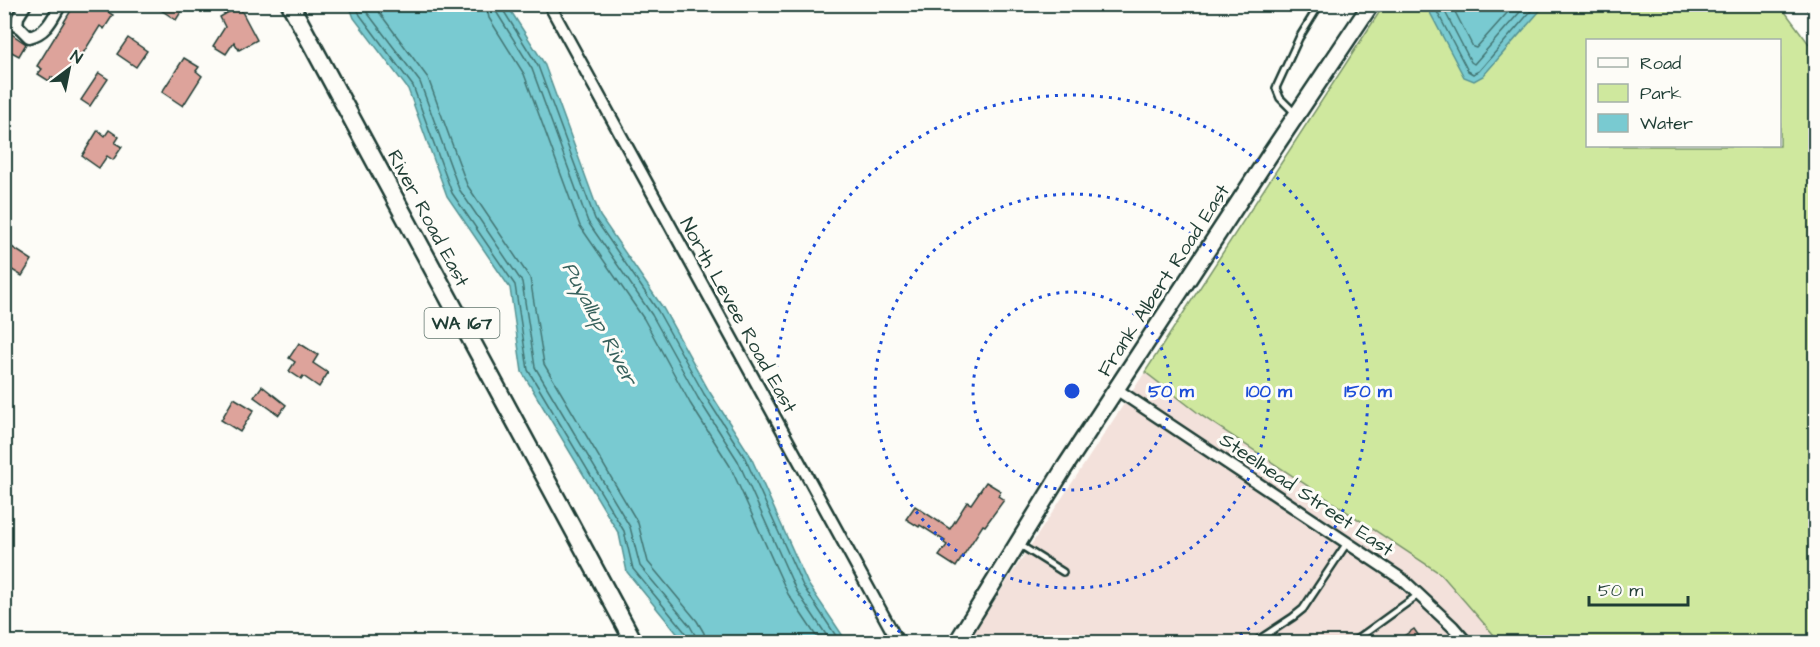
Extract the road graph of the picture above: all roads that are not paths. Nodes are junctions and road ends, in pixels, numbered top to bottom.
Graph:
1 (26, 4) edge
2 (61, 4) edge
3 (290, 4) edge
4 (549, 4) edge
5 (1320, 4) edge
6 (1371, 4) edge
7 (4, 24) edge
8 (24, 33) junction
9 (1297, 115) junction
10 (1116, 389) junction
11 (1347, 543) junction
12 (1019, 544) junction
13 (1064, 572) dead end
14 (1420, 594) junction
15 (634, 642) edge
16 (898, 642) edge
17 (957, 642) edge
18 (1255, 642) edge
19 (1353, 642) edge
20 (1466, 642) edge

1 - 8 street
2 - 8 street
3 - 15 main road, River Road East / WA 167
4 - 16 street, North Levee Road East
5 - 9 lane
6 - 9 street, Frank Albert Road East
7 - 8 lane
9 - 10 street, Frank Albert Road East
10 - 11 street, Steelhead Street East
10 - 12 street, Frank Albert Road East
11 - 14 street, Steelhead Street East
11 - 18 lane
12 - 13 lane
12 - 17 street, Frank Albert Road East
14 - 19 lane
14 - 20 street, Steelhead Street East

